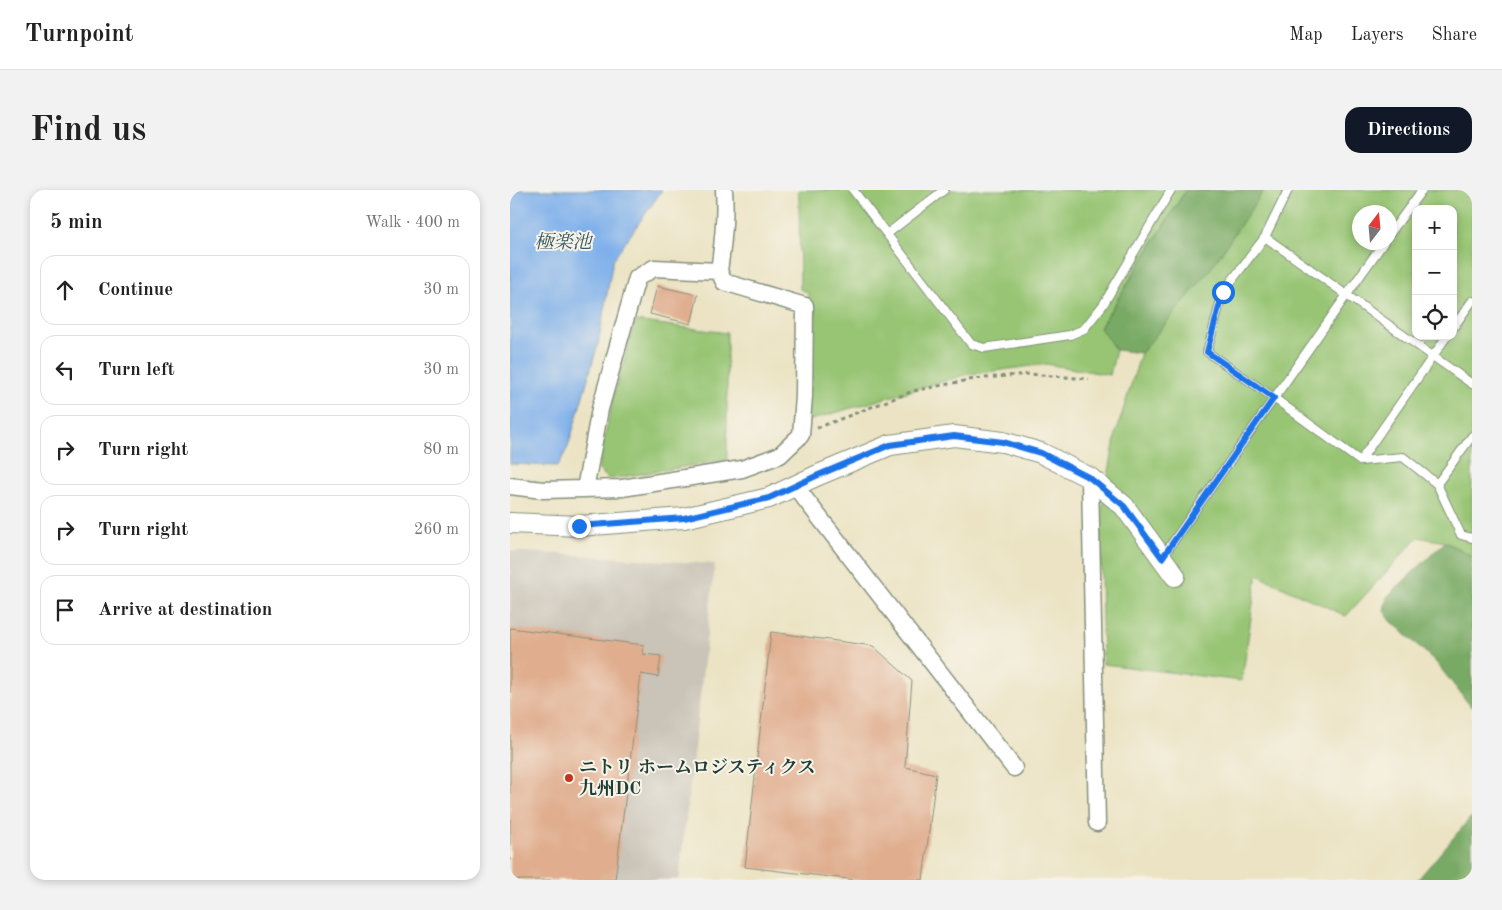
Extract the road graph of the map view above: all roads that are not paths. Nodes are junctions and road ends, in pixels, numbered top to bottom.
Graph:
1 (724, 190) edge
2 (853, 190) edge
3 (944, 190) edge
4 (1171, 190) edge
5 (1288, 190) edge
6 (1422, 190) edge
7 (1397, 225) edge
8 (887, 234) junction
9 (1265, 237) junction
10 (1379, 250) edge
11 (719, 271) junction
12 (1347, 296) junction
13 (1472, 301) edge
14 (1457, 322) edge
15 (1444, 340) edge
16 (1433, 356) junction
17 (1472, 384) edge
18 (1274, 398) junction
19 (1472, 436) edge
20 (1360, 461) junction
21 (1090, 478) junction
22 (1437, 484) junction
23 (510, 486) edge
24 (795, 486) junction
25 (585, 488) junction
26 (510, 523) edge
27 (1472, 538) edge
28 (1162, 558) junction
29 (1175, 576) dead end
30 (1014, 768) dead end
31 (1097, 823) dead end

1 - 11 street
2 - 8 lane
3 - 8 lane
4 - 8 lane
5 - 9 lane
6 - 7 lane
9 - 12 lane
9 - 18 lane
10 - 12 lane
11 - 25 street
11 - 25 street
12 - 16 lane
12 - 18 lane
13 - 14 lane
15 - 16 lane
16 - 17 lane
16 - 20 lane
18 - 20 lane
18 - 28 lane
19 - 22 lane
20 - 22 lane
21 - 24 street
21 - 28 street
21 - 31 street
22 - 27 lane
23 - 25 street
24 - 26 street
24 - 30 street
28 - 29 street

